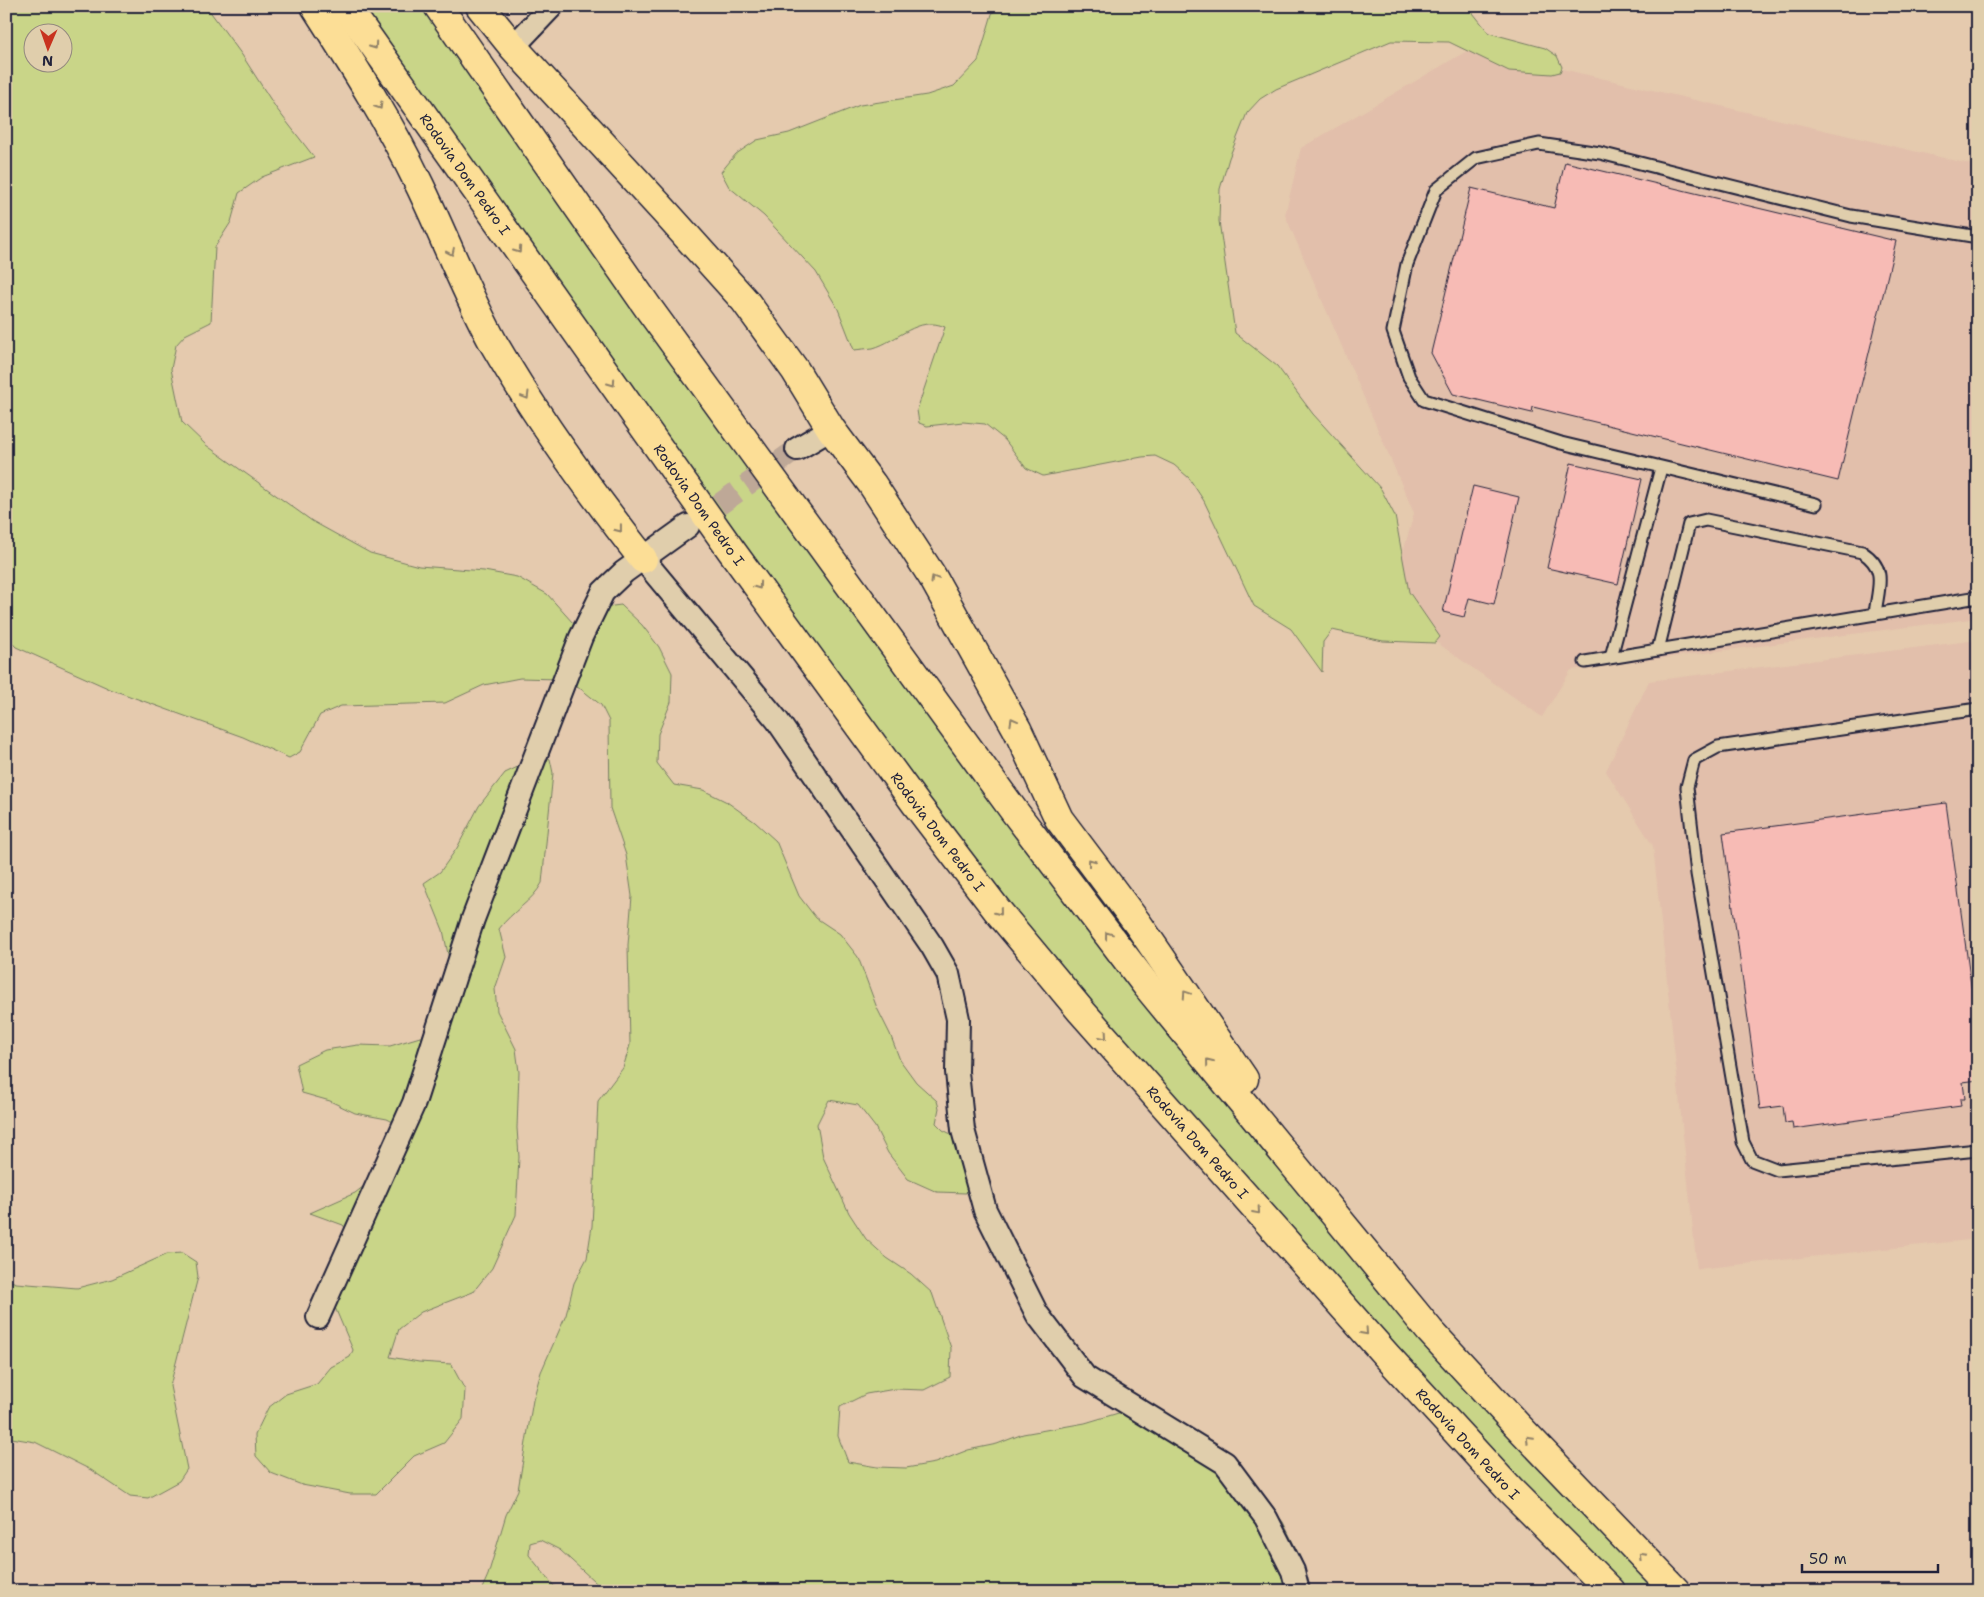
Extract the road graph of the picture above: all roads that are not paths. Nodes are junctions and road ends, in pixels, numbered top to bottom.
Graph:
1 (315, 6) edge
2 (346, 6) edge
3 (438, 6) edge
4 (480, 6) edge
5 (552, 6) edge
6 (513, 47) junction
7 (1978, 237) edge
8 (831, 429) junction
9 (797, 449) tunnel mouth
10 (1660, 468) junction
11 (1816, 504) dead end
12 (688, 526) tunnel mouth
13 (643, 559) junction
14 (1978, 597) edge
15 (1875, 614) junction
16 (1658, 650) junction
17 (1611, 657) junction
18 (1585, 662) dead end
19 (1978, 709) edge
20 (1978, 1150) edge
21 (318, 1317) dead end
22 (1430, 1331) junction
23 (1298, 1591) edge
24 (1611, 1591) edge
25 (1676, 1591) edge

1 -> 13 highway
2 -> 24 highway, Rodovia Dom Pedro I
22 -> 3 highway
4 - 6 highway
5 - 6 street
6 - 8 highway
7 - 10 lane
8 - 9 street
22 -> 8 highway
10 - 11 lane
10 - 17 lane
12 - 13 street
13 - 21 street
13 - 23 street
14 - 15 lane
15 - 16 lane
15 - 16 lane
16 - 17 lane
17 - 18 lane
19 - 20 lane
25 -> 22 highway

